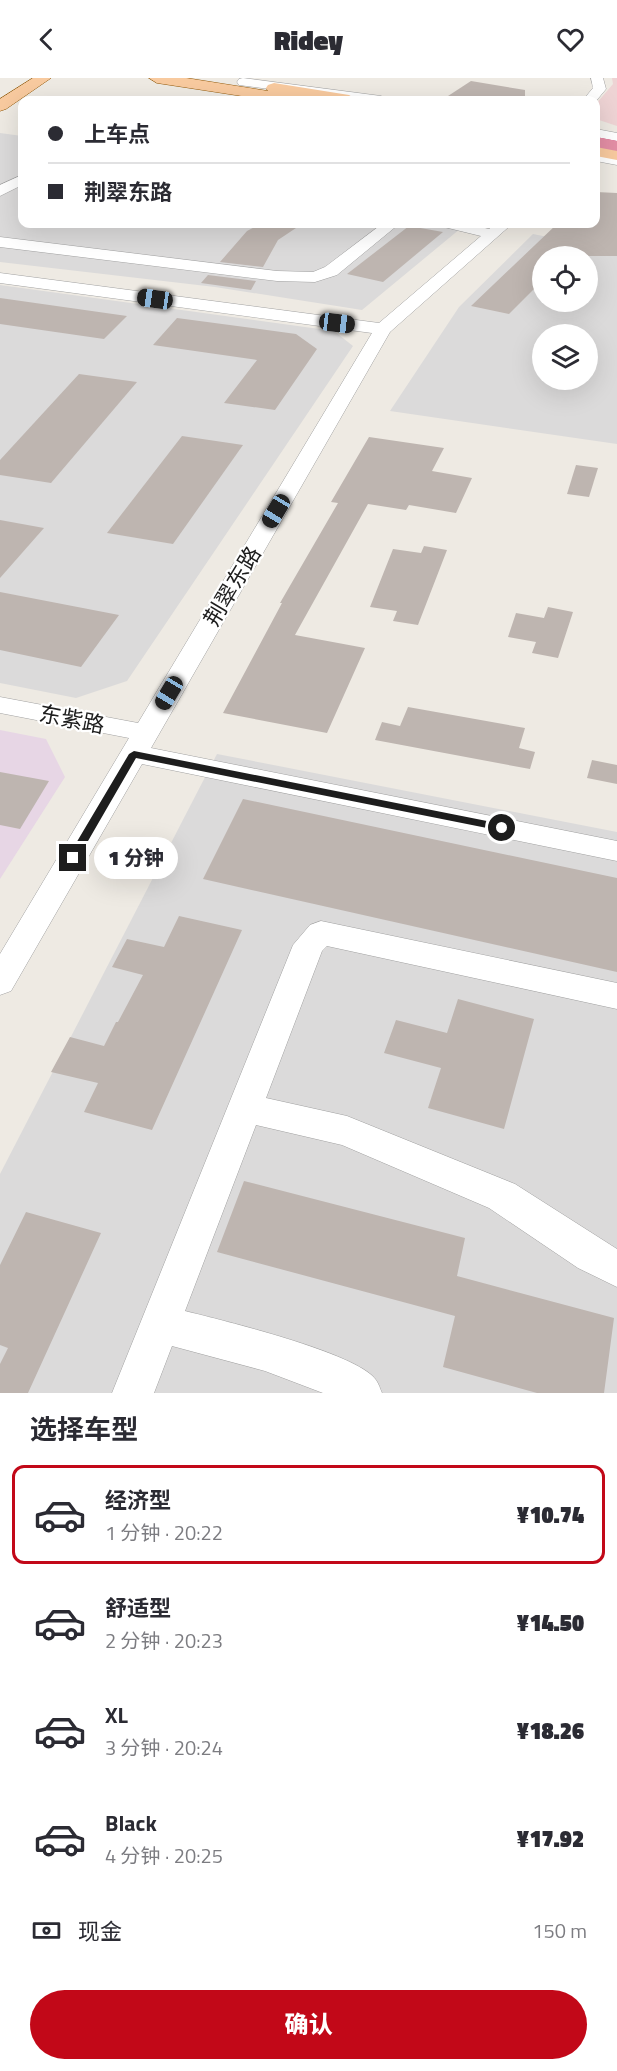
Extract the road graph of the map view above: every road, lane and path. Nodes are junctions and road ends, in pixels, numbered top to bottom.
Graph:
1 (22, 78) edge
2 (42, 78) edge
3 (157, 78) edge
4 (597, 78) edge
5 (243, 82) junction
6 (220, 84) edge
7 (0, 93) edge
8 (252, 96) edge
9 (276, 96) edge
10 (325, 96) edge
11 (350, 96) edge
12 (593, 96) edge
13 (0, 106) edge
14 (600, 134) edge
15 (617, 137) edge
16 (600, 148) edge
17 (617, 150) edge
18 (600, 158) edge
19 (617, 161) edge
20 (18, 181) edge
21 (0, 191) edge
22 (386, 228) edge
23 (498, 229) edge
24 (0, 242) edge
25 (126, 256) junction
26 (0, 278) edge
27 (86, 290) junction
28 (383, 329) junction
29 (0, 705) edge
30 (139, 744) junction
31 (617, 851) edge
32 (0, 982) edge
33 (617, 996) edge
34 (245, 1108) junction
35 (617, 1269) edge
36 (160, 1324) junction
37 (132, 1393) edge
38 (361, 1393) edge

1 - 7 main road
2 - 13 main road
3 - 6 main road
4 - 12 street
5 - 6 main road
5 - 10 main road
5 - 11 street
6 - 8 street
6 - 9 main road
14 - 15 street
16 - 17 main road
18 - 19 street
20 - 21 street
22 - 25 street
23 - 28 street, 荆翠东路
24 - 25 street
25 - 27 street
26 - 27 street
27 - 28 street
28 - 30 street, 荆翠东路
29 - 30 street, 东紫路
30 - 31 street, 东紫路
30 - 32 street, 荆翠东路
33 - 34 street
34 - 35 street
34 - 36 street
36 - 37 street
36 - 38 street

